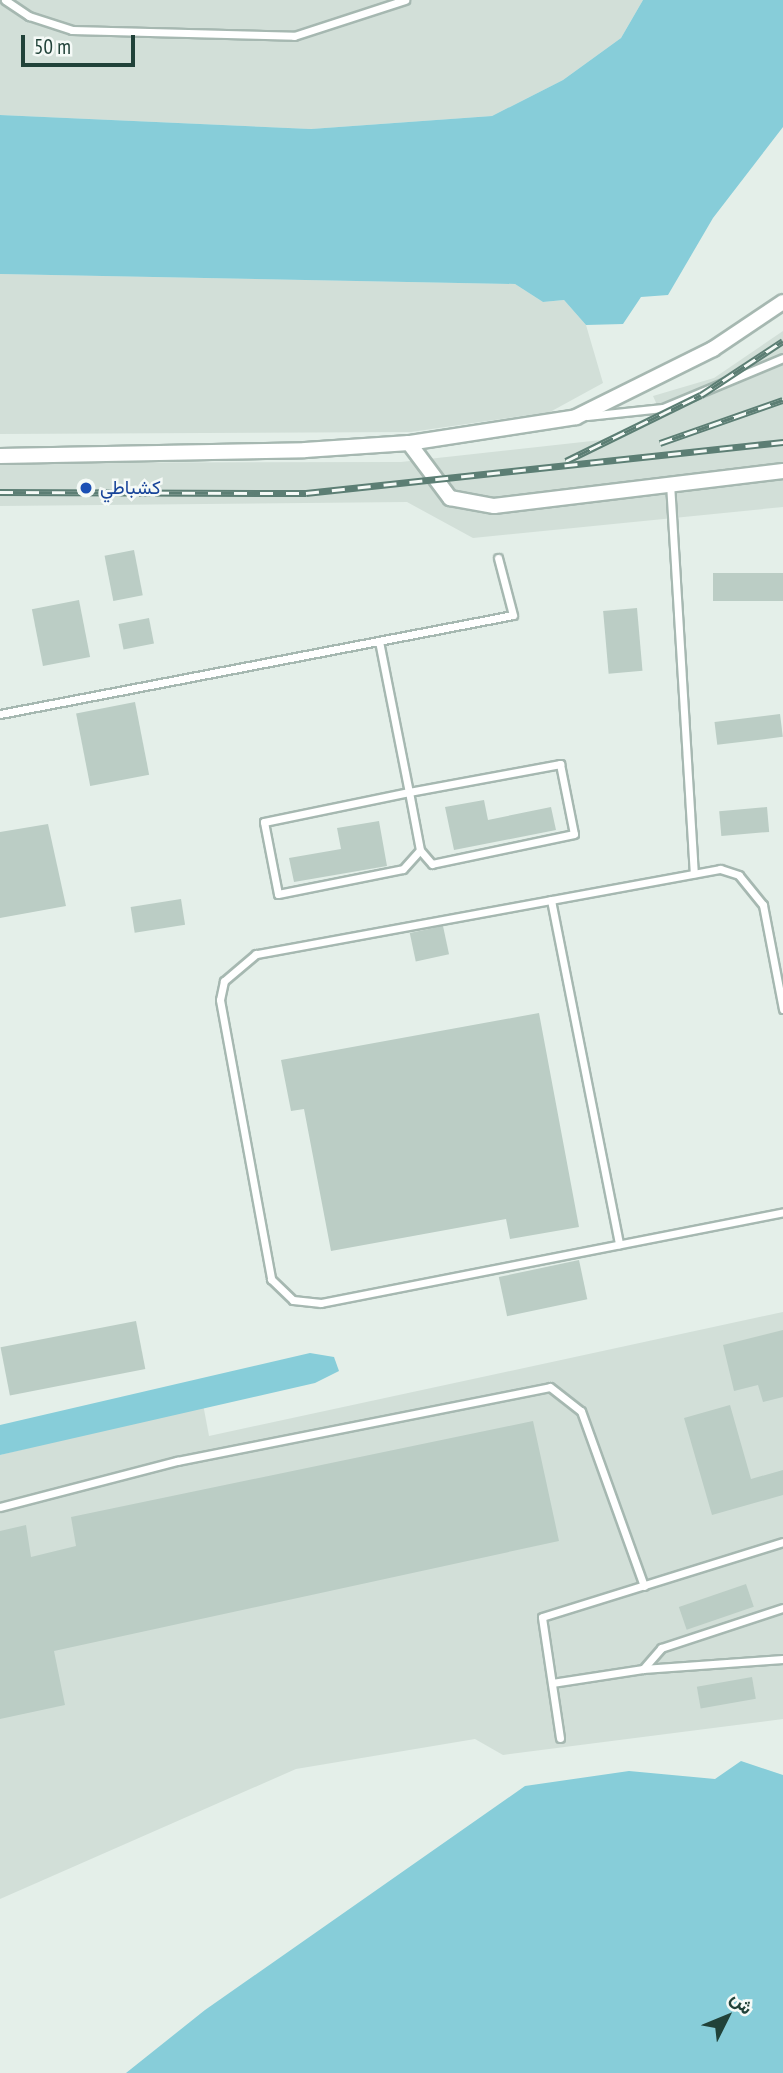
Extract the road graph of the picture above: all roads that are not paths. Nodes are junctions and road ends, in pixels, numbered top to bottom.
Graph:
1 (5, 0) edge
2 (405, 0) edge
3 (783, 302) edge
4 (783, 358) edge
5 (576, 417) junction
6 (409, 443) junction
7 (0, 456) edge
8 (783, 471) edge
9 (670, 482) junction
10 (498, 558) dead end
11 (379, 641) junction
12 (0, 714) edge
13 (409, 792) junction
14 (420, 850) junction
15 (694, 873) junction
16 (551, 900) junction
17 (783, 1010) edge
18 (783, 1212) edge
19 (619, 1244) junction
20 (0, 1507) edge
21 (783, 1542) edge
22 (644, 1586) junction
23 (783, 1608) edge
24 (783, 1659) edge
25 (643, 1669) junction
26 (552, 1683) junction
27 (560, 1738) dead end

1 - 2 lane
3 - 5 street
4 - 5 lane
5 - 6 street
6 - 7 street
6 - 9 street
8 - 9 street
9 - 15 lane
10 - 11 lane
11 - 12 lane
11 - 13 lane
13 - 14 lane
13 - 14 lane
13 - 14 lane
15 - 16 lane
15 - 17 lane
16 - 19 lane
16 - 19 lane
18 - 19 lane
20 - 22 lane
21 - 22 lane
22 - 26 lane
23 - 25 lane
24 - 25 lane
25 - 26 lane
26 - 27 lane

